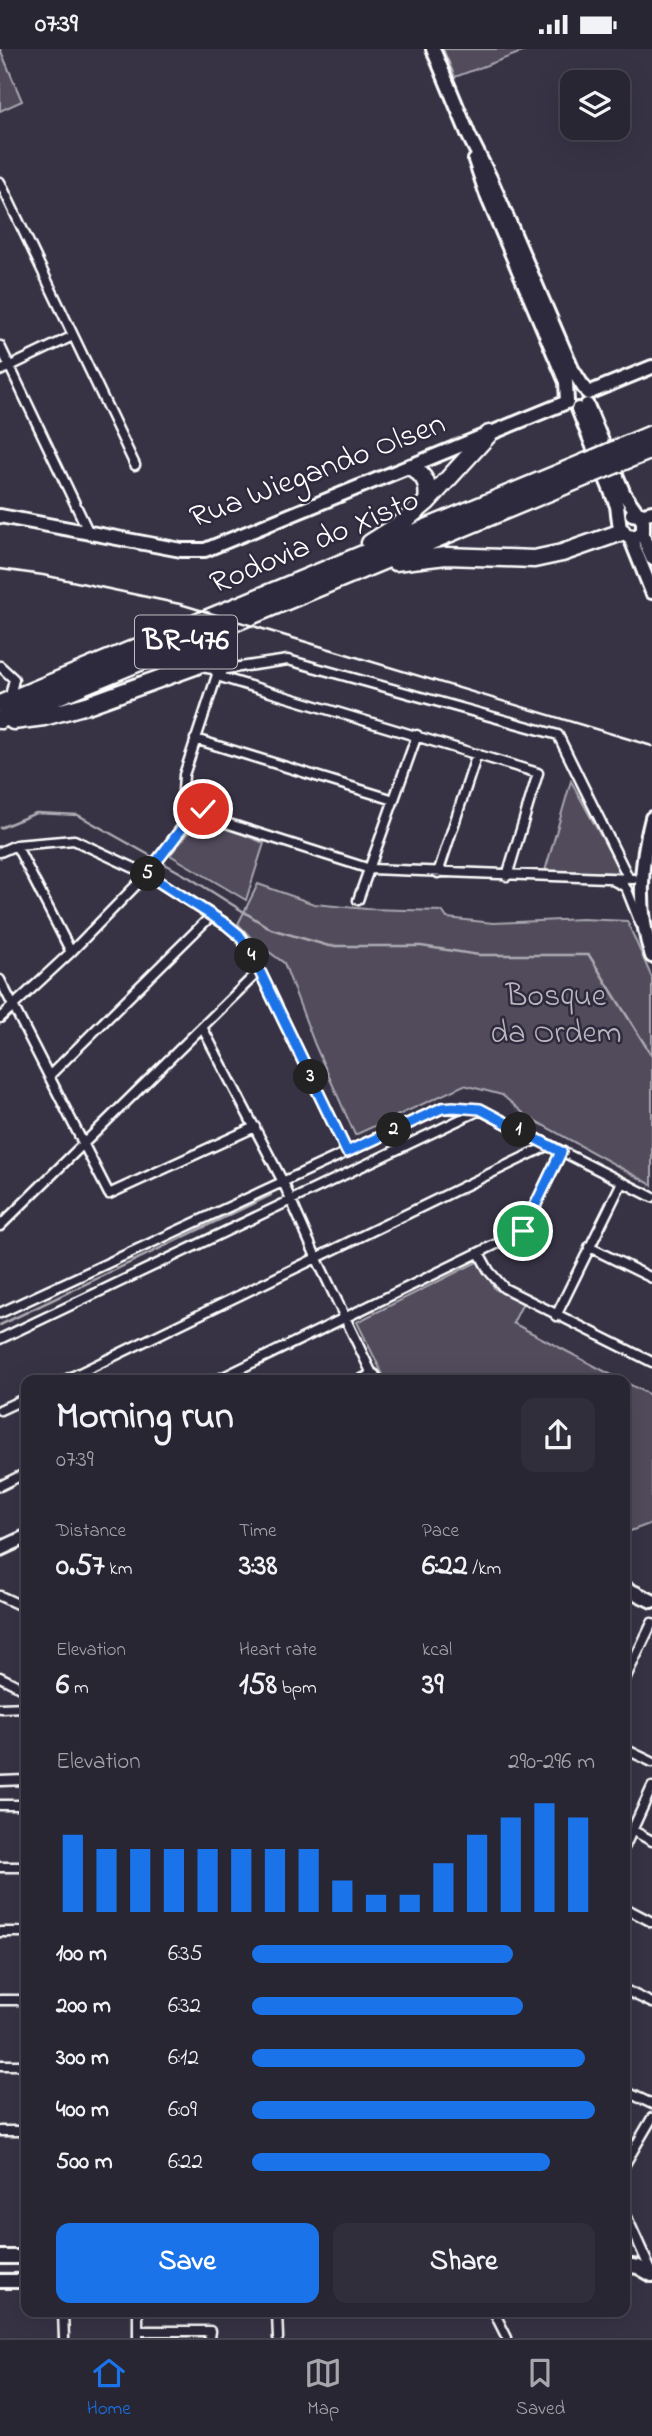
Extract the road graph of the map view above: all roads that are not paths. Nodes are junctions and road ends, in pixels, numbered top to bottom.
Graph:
1 (433, 49) edge
2 (0, 182) edge
3 (74, 336) junction
4 (0, 347) edge
5 (9, 366) junction
6 (652, 367) edge
7 (0, 371) edge
8 (578, 398) junction
9 (489, 434) junction
10 (652, 434) edge
11 (652, 450) edge
12 (619, 456) junction
13 (135, 465) dead end
14 (411, 467) junction
15 (590, 467) junction
16 (427, 502) junction
17 (652, 512) edge
18 (638, 515) junction
19 (0, 516) edge
20 (635, 530) edge
21 (89, 533) junction
22 (652, 558) edge
23 (372, 565) junction
24 (330, 568) junction
25 (652, 592) edge
26 (227, 626) junction
27 (222, 644) junction
28 (0, 666) edge
29 (195, 666) junction
30 (218, 673) junction
31 (4, 703) edge
32 (0, 721) edge
33 (417, 735) junction
34 (195, 739) junction
35 (477, 754) junction
36 (394, 800) junction
37 (190, 805) junction
38 (201, 806) junction
39 (652, 818) edge
40 (189, 819) junction
41 (200, 820) junction
42 (226, 823) junction
43 (16, 845) junction
44 (0, 852) edge
45 (370, 869) junction
46 (149, 873) junction
47 (439, 873) junction
48 (507, 876) junction
49 (606, 878) junction
50 (636, 879) junction
51 (358, 900) dead end
52 (212, 915) junction
53 (71, 952) junction
54 (651, 953) edge
55 (259, 971) junction
56 (0, 980) edge
57 (13, 1005) junction
58 (0, 1018) edge
59 (202, 1027) junction
60 (49, 1076) junction
61 (480, 1109) junction
62 (255, 1127) junction
63 (83, 1146) junction
64 (549, 1146) junction
65 (347, 1152) junction
66 (561, 1152) junction
67 (283, 1182) junction
68 (622, 1182) junction
69 (652, 1197) edge
70 (291, 1201) junction
71 (0, 1226) edge
72 (589, 1247) junction
73 (479, 1253) junction
74 (316, 1257) junction
75 (652, 1278) edge
76 (0, 1313) edge
77 (556, 1315) junction
78 (344, 1318) junction
79 (0, 1339) edge
80 (652, 1362) edge
81 (76, 1375) edge
82 (227, 1375) edge
83 (368, 1375) edge
84 (21, 1400) edge
85 (0, 1410) edge
86 (21, 1476) edge
87 (0, 1486) edge
88 (21, 1539) edge
89 (0, 1549) edge
90 (630, 1590) edge
91 (0, 1596) edge
92 (652, 1601) edge
93 (21, 1606) edge
94 (652, 1623) edge
95 (630, 1669) edge
96 (0, 1677) edge
97 (21, 1688) edge
98 (21, 1707) edge
99 (0, 1708) edge
100 (630, 1751) edge
101 (652, 1762) edge
102 (21, 1780) edge
103 (0, 1781) edge
104 (652, 1787) edge
105 (0, 1805) edge
106 (21, 1805) edge
107 (632, 1830) junction
108 (630, 1835) edge
109 (652, 1841) edge
110 (0, 1867) edge
111 (21, 1867) edge
112 (630, 1911) edge
113 (652, 1922) edge
114 (0, 1932) edge
115 (21, 1932) edge
116 (630, 1992) edge
117 (0, 2000) edge
118 (21, 2000) edge
119 (652, 2003) edge
120 (0, 2065) edge
121 (21, 2065) edge
122 (630, 2093) edge
123 (652, 2104) edge
124 (652, 2118) edge
125 (0, 2131) edge
126 (21, 2131) edge
127 (630, 2155) edge
128 (630, 2224) edge
129 (0, 2257) edge
130 (21, 2257) edge
131 (630, 2266) edge
132 (652, 2274) edge
133 (0, 2281) edge
134 (21, 2281) edge
135 (63, 2317) edge
136 (277, 2317) edge
137 (496, 2317) edge
138 (138, 2334) edge
139 (64, 2338) edge
140 (209, 2338) edge
141 (278, 2338) edge
142 (507, 2338) edge

1 - 8 main road
2 - 3 street
3 - 5 street
3 - 13 street
4 - 5 street
5 - 7 street
5 - 21 street
6 - 8 main road, Rua Wiegando Olsen
8 - 9 main road, Rua Wiegando Olsen
8 - 18 main road
8 - 20 main road
9 - 14 main road, Rua Wiegando Olsen
9 - 16 highway
10 - 12 highway, Rodovia do Xisto / BR-476
11 - 12 highway, Rodovia do Xisto / BR-476
12 - 15 highway, Rodovia do Xisto / BR-476, bridge
14 - 16 highway
14 - 21 main road, Rua Wiegando Olsen
15 - 23 highway, Rodovia do Xisto / BR-476
15 - 24 highway, Rodovia do Xisto / BR-476
16 - 24 highway
17 - 18 main road
18 - 20 main road
18 - 20 main road
19 - 21 main road, Rua Wiegando Olsen
20 - 22 main road
20 - 23 highway
20 - 25 main road
23 - 26 highway, Rodovia do Xisto / BR-476
24 - 31 highway, Rodovia do Xisto / BR-476
26 - 27 highway
26 - 32 highway, Rodovia do Xisto / BR-476
27 - 29 highway
27 - 30 highway
28 - 31 street
29 - 30 street
29 - 32 highway
30 - 33 street
30 - 34 street
30 - 50 street
33 - 35 street
33 - 36 street
34 - 36 street
34 - 37 street
35 - 47 street
35 - 48 street
36 - 45 street
37 - 38 street
37 - 40 street
38 - 41 street
38 - 42 street
39 - 50 main road
40 - 41 street
40 - 46 street
41 - 42 street
42 - 45 street
43 - 44 street
43 - 46 street
43 - 53 street
45 - 47 street
45 - 51 street
46 - 52 street
46 - 53 street
47 - 48 street
48 - 49 street
49 - 50 street
49 - 54 street
50 - 54 main road
52 - 55 street
52 - 60 street
53 - 57 street
55 - 59 street
55 - 65 street
56 - 57 street
57 - 58 street
57 - 60 street
59 - 62 street
59 - 63 street
60 - 63 street
61 - 64 street
61 - 65 street
61 - 70 street
62 - 63 street
62 - 67 street
63 - 71 street
64 - 66 street
64 - 74 street
65 - 67 street
66 - 68 street
66 - 73 street
67 - 70 street
67 - 76 street
68 - 69 street
68 - 72 street
70 - 74 street
70 - 79 street
72 - 75 street
72 - 77 street
73 - 77 street
73 - 78 street
74 - 78 street
74 - 81 street
77 - 80 street
78 - 82 street
78 - 83 street
84 - 85 street
86 - 87 street
88 - 89 main road
90 - 92 main road
91 - 93 street
94 - 95 street
96 - 97 street
98 - 99 street
100 - 101 street
102 - 103 street
104 - 107 street
105 - 106 street
107 - 108 street
107 - 109 street
110 - 111 street
112 - 113 street
114 - 115 street
116 - 119 street
117 - 118 street
120 - 121 street
122 - 123 street
124 - 127 street
125 - 126 street
128 - 132 street
129 - 130 main road
131 - 132 main road
133 - 134 main road
135 - 139 street
136 - 141 street
137 - 142 street
138 - 140 street

